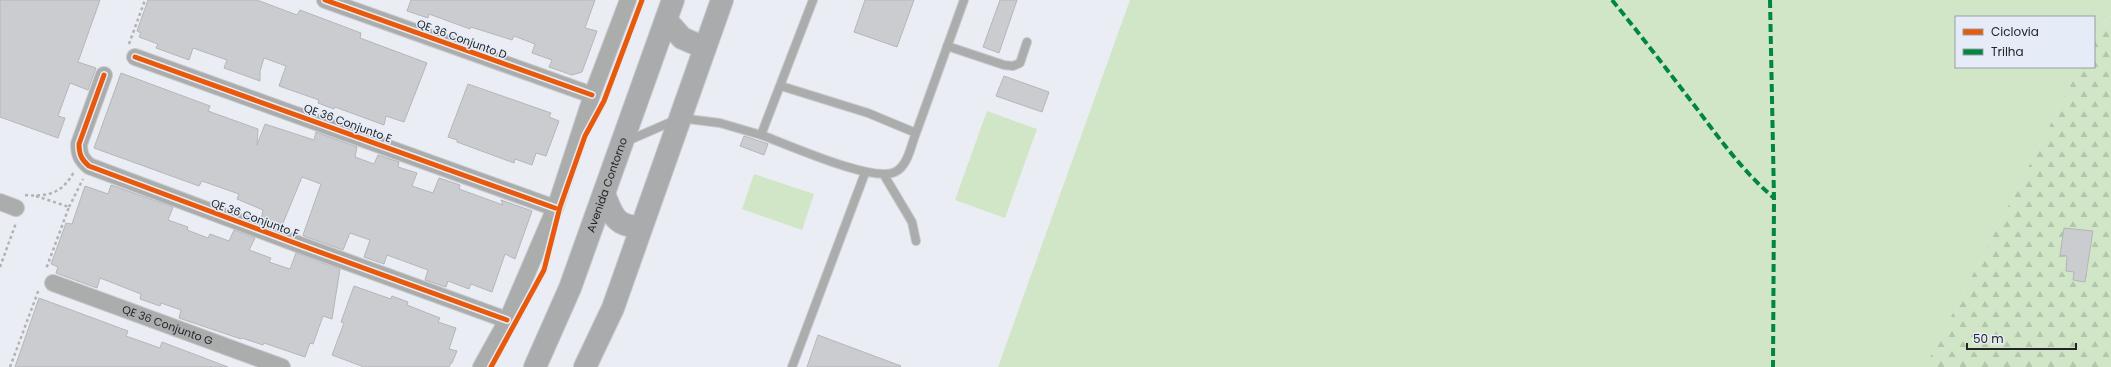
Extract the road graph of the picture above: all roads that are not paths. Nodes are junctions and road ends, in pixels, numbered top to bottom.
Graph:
1 (325, 0) edge
2 (628, 0) edge
3 (722, 0) edge
4 (813, 0) edge
5 (964, 0) edge
6 (670, 10) edge
7 (1027, 42) dead end
8 (947, 46) junction
9 (705, 48) junction
10 (135, 57) dead end
11 (104, 76) dead end
12 (781, 86) junction
13 (592, 95) junction
14 (680, 118) junction
15 (916, 133) junction
16 (761, 135) junction
17 (621, 144) junction
18 (865, 173) junction
19 (884, 175) junction
20 (604, 194) junction
21 (0, 202) edge
22 (19, 207) road end
23 (555, 208) junction
24 (640, 227) junction
25 (916, 241) dead end
26 (53, 283) dead end
27 (507, 320) junction
28 (282, 367) edge
29 (481, 367) edge
30 (535, 367) edge
31 (585, 367) edge
32 (792, 367) edge

1 - 13 street, QE 36 Conjunto D
2 - 13 street
3 - 9 main road
4 - 12 lane
5 - 8 lane
6 - 9 main road
6 - 17 main road, Avenida Contorno
7 - 8 lane
8 - 15 lane
9 - 14 main road
10 - 23 street, QE 36 Conjunto E
11 - 27 street, QE 36 Conjunto F
12 - 15 lane
12 - 16 lane
13 - 23 street
14 - 16 lane
14 - 17 lane
14 - 24 main road
15 - 19 lane
16 - 18 lane
17 - 20 main road, Avenida Contorno
18 - 19 lane
18 - 32 lane
19 - 25 lane
20 - 24 main road
20 - 30 main road, Avenida Contorno
21 - 22 street
23 - 27 street
24 - 31 main road
26 - 28 street, QE 36 Conjunto G
27 - 29 street

